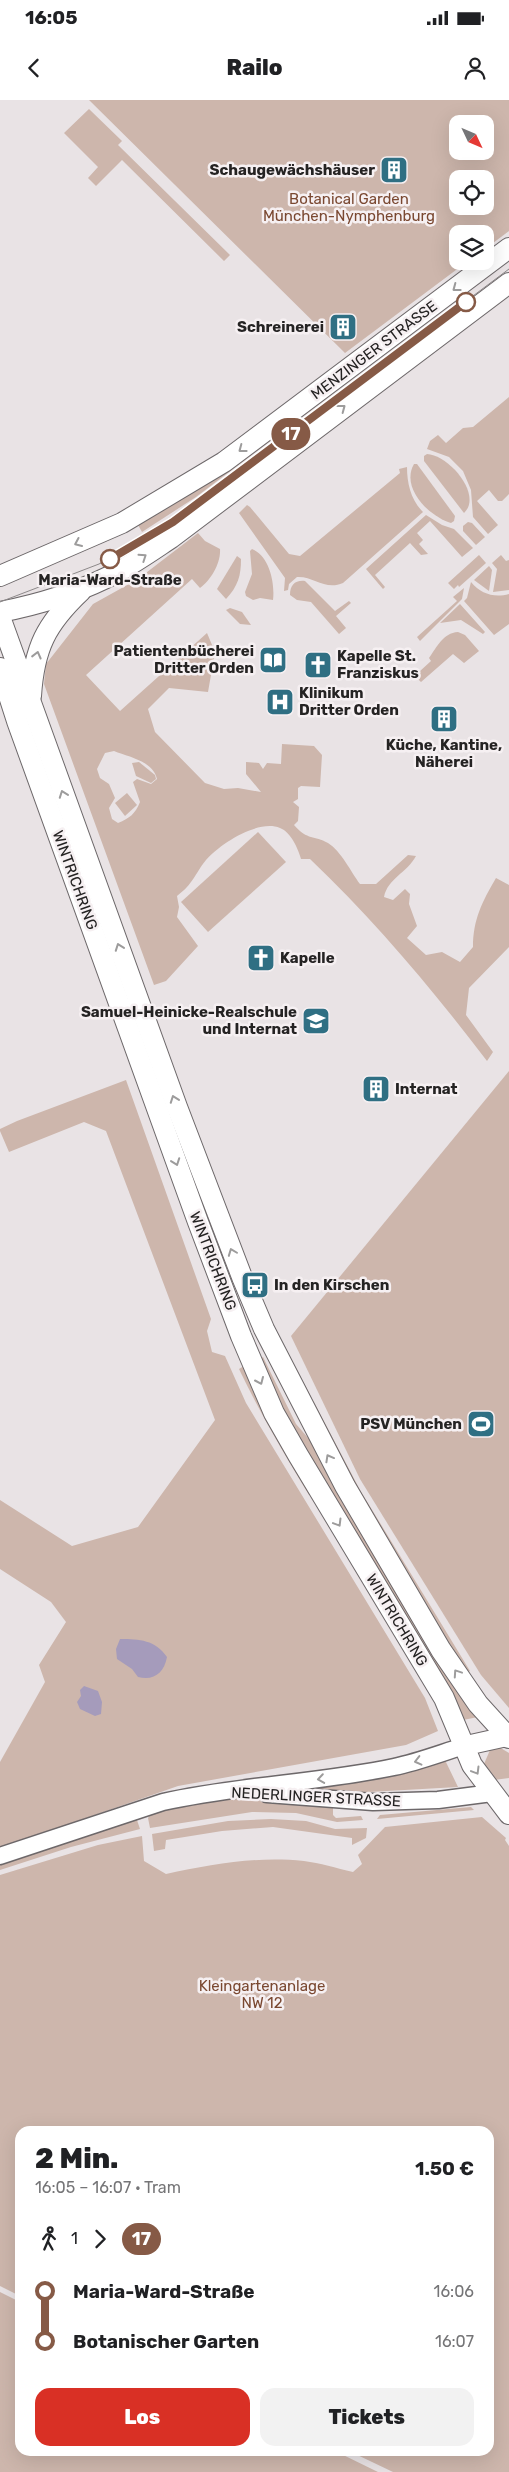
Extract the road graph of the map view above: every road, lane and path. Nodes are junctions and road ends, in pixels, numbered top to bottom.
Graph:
1 (509, 248) edge
2 (509, 283) edge
3 (0, 576) edge
4 (84, 587) junction
5 (0, 612) edge
6 (0, 617) edge
7 (0, 668) edge
8 (31, 703) junction
9 (508, 1736) edge
10 (464, 1746) junction
11 (500, 1792) edge
12 (212, 1793) junction
13 (509, 1814) edge
14 (0, 1856) edge

1 -> 3 main road, MENZINGER STRASSE
4 -> 2 main road, MENZINGER STRASSE
4 - 5 main road, MENZINGER STRASSE
8 -> 4 main road
6 - 8 main road, WINTRICHRING
7 -> 10 main road, WINTRICHRING
9 -> 8 main road, WINTRICHRING
9 - 10 main road
10 -> 11 main road, WINTRICHRING
10 -> 12 street, NEDERLINGER STRASSE
11 - 12 street, NEDERLINGER STRASSE
11 - 13 main road, WINTRICHRING
12 - 14 street, NEDERLINGER STRASSE

